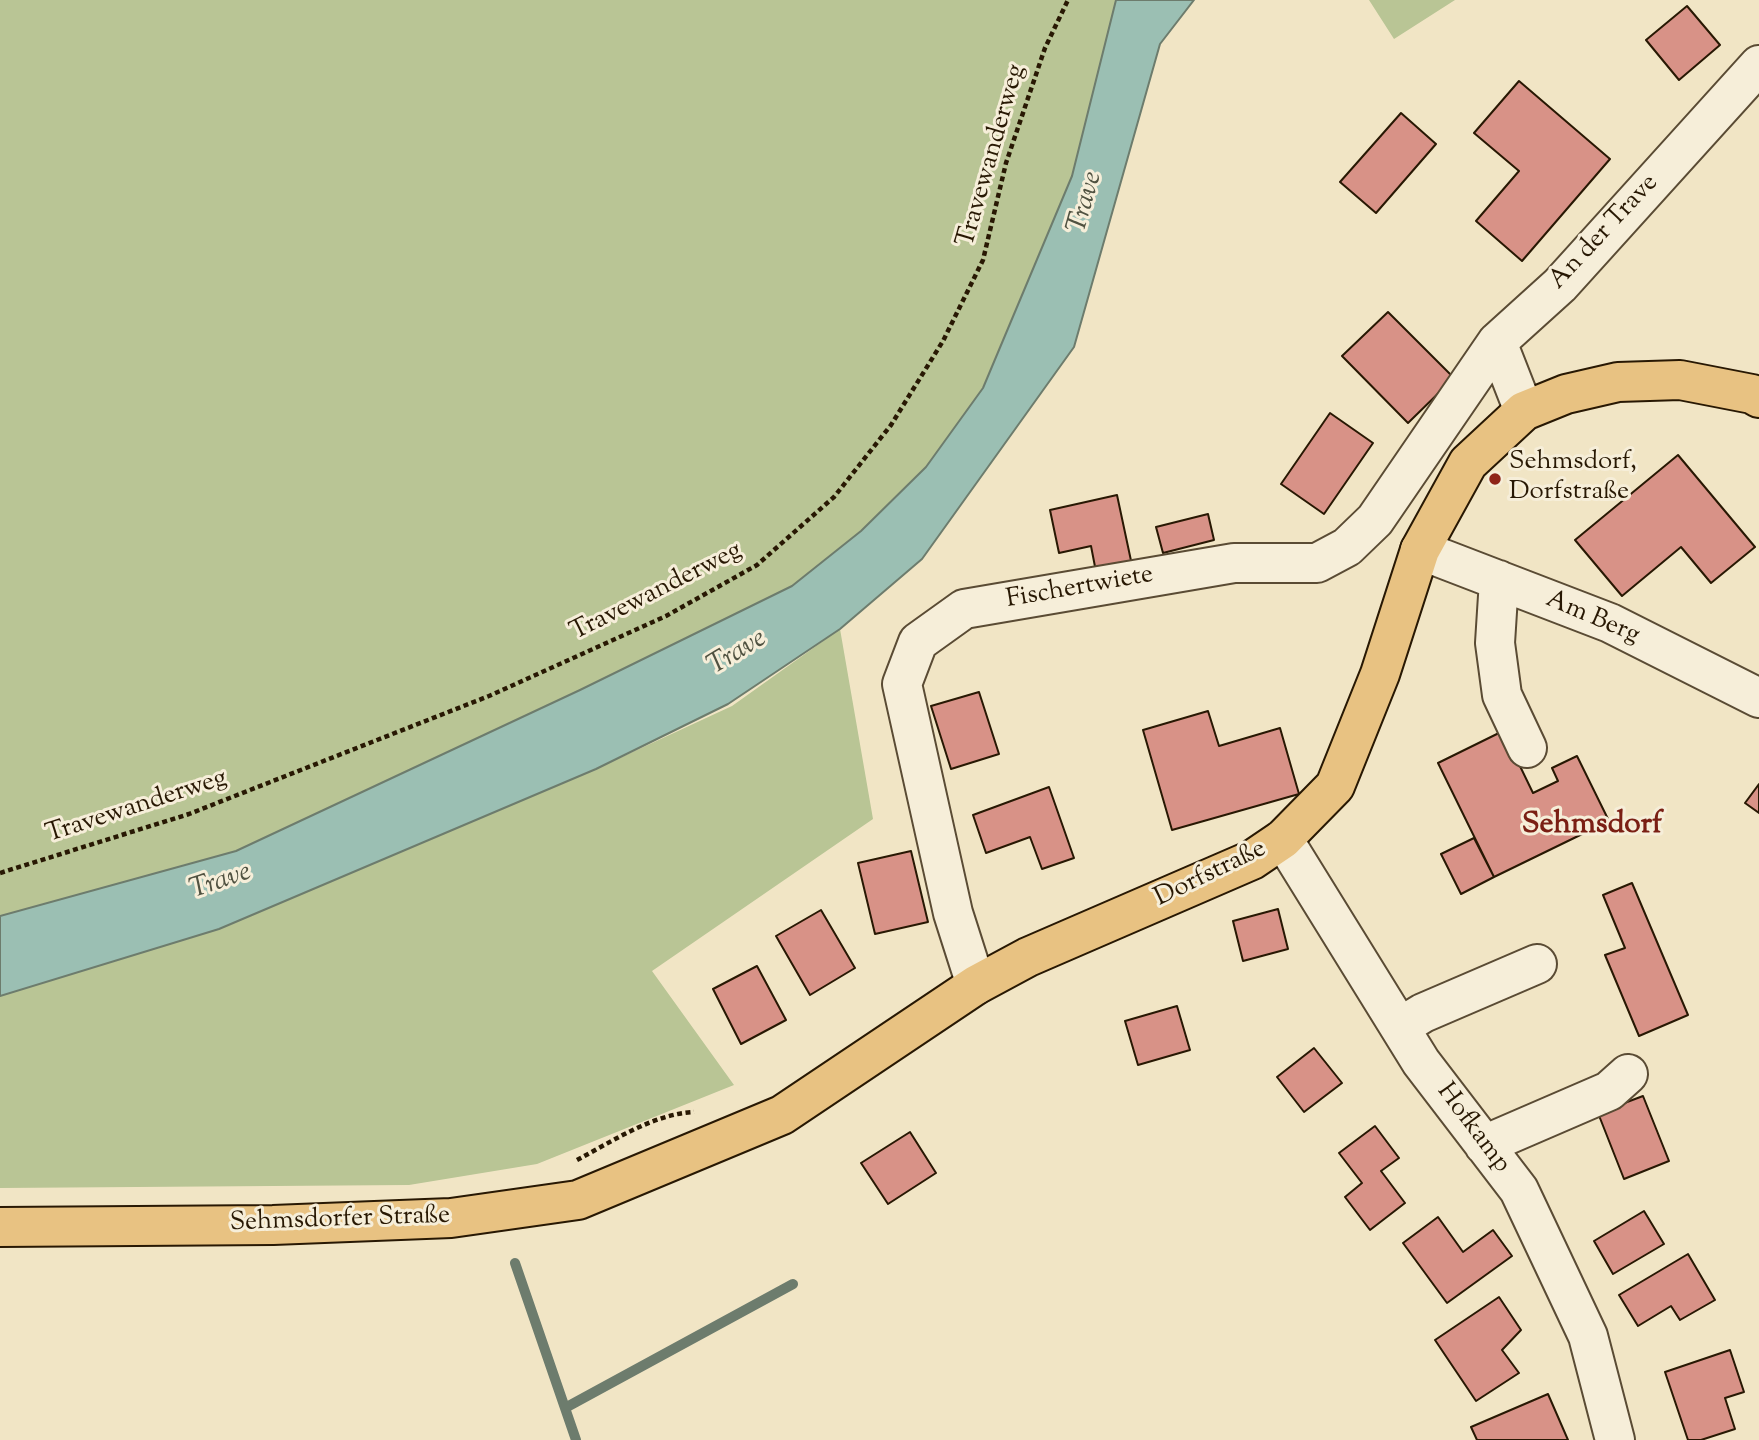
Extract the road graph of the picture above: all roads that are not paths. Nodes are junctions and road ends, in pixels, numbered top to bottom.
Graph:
1 (1759, 65) edge
2 (1497, 342) junction
3 (1759, 398) edge
4 (1524, 411) junction
5 (1420, 550) junction
6 (1499, 580) junction
7 (1759, 698) edge
8 (1527, 748) dead end
9 (1283, 839) junction
10 (1537, 964) dead end
11 (976, 985) junction
12 (1400, 1027) junction
13 (1628, 1073) dead end
14 (1484, 1145) junction
15 (671, 1162) joint
16 (0, 1227) edge
17 (1615, 1440) edge

1 - 2 street, An der Trave
2 - 4 street
2 - 11 street, Fischertwiete
3 - 4 main road, Dorfstraße
4 - 5 main road, Dorfstraße
5 - 6 street, Am Berg
5 - 9 main road, Dorfstraße
6 - 7 street, Am Berg
6 - 8 street
9 - 11 main road, Dorfstraße
9 - 12 street, Hofkamp
10 - 12 street
11 - 15 main road, Dorfstraße
12 - 14 street, Hofkamp
13 - 14 street
14 - 17 street, Hofkamp
15 - 16 main road, Sehmsdorfer Straße

